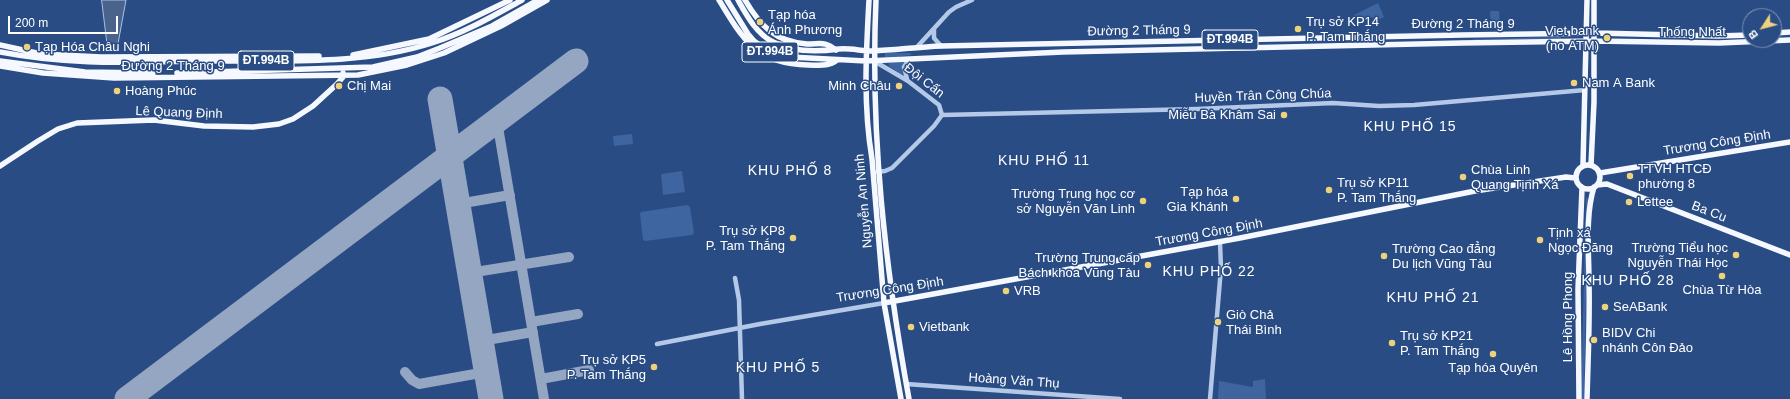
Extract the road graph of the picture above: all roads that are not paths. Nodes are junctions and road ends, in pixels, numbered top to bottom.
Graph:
1 (510, 0) edge
2 (522, 0) edge
3 (538, 0) edge
4 (547, 0) edge
5 (720, 0) edge
6 (727, 0) edge
7 (738, 0) edge
8 (745, 0) edge
9 (869, 0) edge
10 (876, 0) edge
11 (972, 0) edge
12 (1587, 0) edge
13 (1594, 0) edge
14 (934, 29) junction
15 (1790, 32) edge
16 (1594, 33) junction
17 (1782, 33) joint
18 (1586, 34) junction
19 (1742, 34) edge
20 (1462, 35) junction
21 (1673, 35) junction
22 (1388, 36) junction
23 (1783, 40) junction
24 (1790, 40) edge
25 (1594, 41) junction
26 (1586, 42) junction
27 (1462, 43) junction
28 (1673, 43) junction
29 (1056, 44) junction
30 (0, 45) edge
31 (1389, 45) junction
32 (940, 46) junction
33 (917, 47) junction
34 (836, 50) junction
35 (866, 51) junction
36 (874, 51) junction
37 (0, 52) edge
38 (1063, 52) junction
39 (51, 57) junction
40 (909, 58) junction
41 (0, 60) edge
42 (102, 60) junction
43 (837, 60) junction
44 (866, 61) junction
45 (874, 61) junction
46 (0, 66) edge
47 (342, 68) junction
48 (106, 75) junction
49 (343, 75) junction
50 (908, 80) junction
51 (1585, 90) junction
52 (942, 115) junction
53 (1790, 142) edge
54 (1583, 165) junction
55 (1591, 165) junction
56 (0, 166) edge
57 (876, 171) junction
58 (1600, 173) junction
59 (1575, 178) junction
60 (1596, 186) junction
61 (1582, 188) junction
62 (1220, 242) junction
63 (1790, 255) edge
64 (734, 278) dead end
65 (892, 300) junction
66 (884, 303) junction
67 (740, 327) junction
68 (658, 344) dead end
69 (906, 384) junction
70 (742, 399) edge
71 (902, 399) edge
72 (909, 399) edge
73 (1120, 399) edge
74 (1210, 399) edge
75 (1579, 399) edge
76 (1587, 399) edge

1 - 42 main road, Đường 2 Tháng 9 / ĐT.994B
2 - 42 main road, Đường 2 Tháng 9 / ĐT.994B
3 - 47 main road, Đường 2 Tháng 9 / ĐT.994B
4 - 49 main road, Đường 2 Tháng 9 / ĐT.994B
5 - 43 main road, Đường 2 Tháng 9 / ĐT.994B
6 - 43 main road, Đường 2 Tháng 9 / ĐT.994B
7 - 34 main road, Đường 2 Tháng 9 / ĐT.994B
8 - 34 main road, Đường 2 Tháng 9 / ĐT.994B
9 - 35 main road, Nguyễn An Ninh
10 - 36 main road, Nguyễn An Ninh
11 - 14 street
12 - 18 main road
13 - 16 main road
14 - 32 street
14 - 33 street
15 - 17 main road
16 - 18 main road, Thống Nhất
16 - 21 main road, Thống Nhất
16 - 25 main road
17 - 23 main road
18 - 20 main road, Đường 2 Tháng 9 / ĐT.994B
18 - 26 main road
19 - 21 main road, Thống Nhất
20 - 22 main road, Đường 2 Tháng 9 / ĐT.994B
20 - 27 main road
21 - 28 main road
22 - 29 main road, Đường 2 Tháng 9 / ĐT.994B
22 - 31 main road
23 - 24 main road, Thống Nhất
23 - 28 main road, Thống Nhất
25 - 26 main road, Thống Nhất
25 - 28 main road, Thống Nhất
25 - 55 main road
26 - 27 main road, Đường 2 Tháng 9 / ĐT.994B
26 - 51 main road
27 - 31 main road, Đường 2 Tháng 9 / ĐT.994B
29 - 32 main road, Đường 2 Tháng 9 / ĐT.994B
29 - 38 main road
30 - 39 main road, Đường 2 Tháng 9 / ĐT.994B
31 - 38 main road, Đường 2 Tháng 9 / ĐT.994B
32 - 33 main road, Đường 2 Tháng 9 / ĐT.994B
33 - 36 main road, Đường 2 Tháng 9 / ĐT.994B
34 - 35 main road, Đường 2 Tháng 9 / ĐT.994B
34 - 43 main road
35 - 36 main road, Đường 2 Tháng 9 / ĐT.994B
35 - 44 main road, Nguyễn An Ninh
36 - 45 main road, Nguyễn An Ninh
37 - 39 main road, Đường 2 Tháng 9 / ĐT.994B
38 - 40 main road, Đường 2 Tháng 9 / ĐT.994B
39 - 42 main road, Đường 2 Tháng 9 / ĐT.994B
40 - 45 main road, Đường 2 Tháng 9 / ĐT.994B
40 - 50 street
41 - 48 main road, Đường 2 Tháng 9 / ĐT.994B
42 - 48 main road
43 - 44 main road, Đường 2 Tháng 9 / ĐT.994B
44 - 45 main road, Đường 2 Tháng 9 / ĐT.994B
44 - 57 main road, Nguyễn An Ninh
45 - 50 street, Đội Cấn
45 - 57 main road, Nguyễn An Ninh
46 - 48 main road, Đường 2 Tháng 9 / ĐT.994B
47 - 48 main road, Đường 2 Tháng 9 / ĐT.994B
47 - 49 main road
48 - 49 main road, Đường 2 Tháng 9 / ĐT.994B
49 - 56 main road, Lê Quang Định
50 - 52 street, Đội Cấn
51 - 52 street, Huyền Trân Công Chúa
51 - 54 main road
52 - 57 street, Đội Cấn
53 - 58 main road, Trương Công Định
54 - 55 main road
54 - 59 main road
55 - 58 main road
57 - 65 main road, Nguyễn An Ninh
57 - 66 main road, Nguyễn An Ninh
58 - 60 main road
59 - 61 main road
59 - 62 main road, Trương Công Định
60 - 61 main road
60 - 63 main road, Ba Cu
60 - 76 main road, Lê Hồng Phong
61 - 75 main road, Lê Hồng Phong
62 - 65 main road, Trương Công Định
62 - 74 street
64 - 67 street
65 - 66 main road, Trương Công Định
65 - 69 main road, Nguyễn An Ninh
66 - 67 street, Trương Công Định
66 - 71 main road, Nguyễn An Ninh
67 - 68 street, Trương Công Định
67 - 70 street
69 - 72 main road, Nguyễn An Ninh
69 - 73 street, Hoàng Văn Thụ

